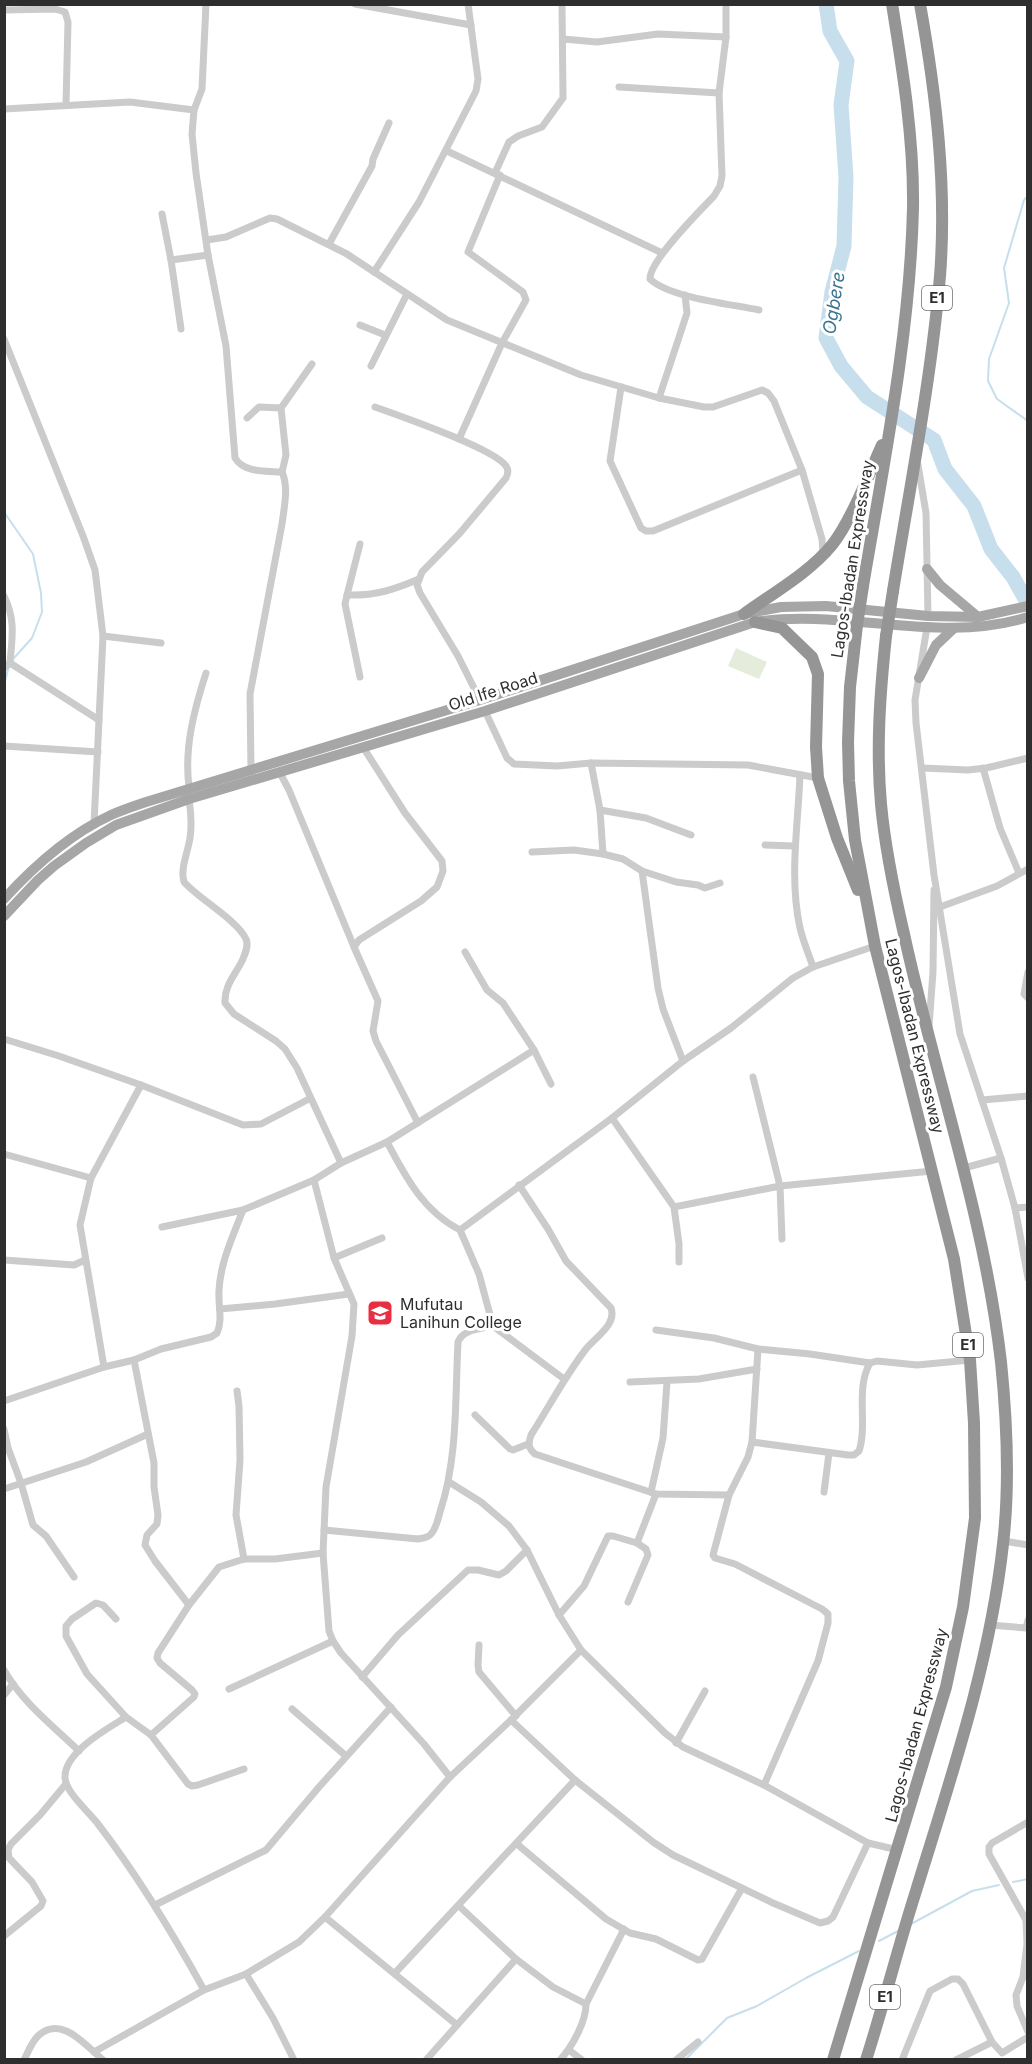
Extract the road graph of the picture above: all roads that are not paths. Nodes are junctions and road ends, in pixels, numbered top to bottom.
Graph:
1 (206, 4) edge
2 (355, 4) edge
3 (468, 4) edge
4 (562, 4) edge
5 (726, 4) edge
6 (892, 4) edge
7 (920, 4) edge
8 (366, 6) edge
9 (59, 7) edge
10 (4, 10) edge
11 (471, 25) junction
12 (726, 37) junction
13 (564, 39) junction
14 (619, 87) dead end
15 (719, 93) junction
16 (66, 104) junction
17 (4, 109) edge
18 (194, 110) junction
19 (389, 123) dead end
20 (447, 150) junction
21 (497, 174) junction
22 (162, 214) dead end
23 (207, 240) junction
24 (329, 244) junction
25 (662, 254) junction
26 (208, 255) junction
27 (171, 260) junction
28 (374, 272) junction
29 (407, 294) junction
30 (685, 295) junction
31 (759, 310) dead end
32 (360, 325) dead end
33 (181, 329) dead end
34 (385, 335) junction
35 (4, 339) edge
36 (502, 344) junction
37 (312, 364) dead end
38 (371, 366) dead end
39 (621, 387) junction
40 (659, 398) junction
41 (375, 407) dead end
42 (281, 408) junction
43 (247, 418) dead end
44 (889, 427) junction
45 (459, 439) junction
46 (916, 451) junction
47 (802, 470) junction
48 (282, 472) junction
49 (360, 544) dead end
50 (822, 556) junction
51 (927, 569) junction
52 (419, 579) junction
53 (346, 595) junction
54 (5, 597) edge
55 (1028, 606) edge
56 (744, 614) junction
57 (1020, 616) edge
58 (978, 617) junction
59 (755, 622) junction
60 (927, 622) junction
61 (954, 628) junction
62 (103, 636) junction
63 (161, 643) dead end
64 (7, 666) edge
65 (206, 673) dead end
66 (360, 677) dead end
67 (919, 678) junction
68 (482, 706) junction
69 (455, 713) junction
70 (99, 720) junction
71 (4, 746) edge
72 (363, 747) junction
73 (98, 752) junction
74 (1028, 758) edge
75 (591, 763) junction
76 (921, 768) junction
77 (983, 768) junction
78 (251, 770) junction
79 (280, 773) junction
80 (800, 775) junction
81 (818, 778) junction
82 (189, 787) junction
83 (189, 799) junction
84 (600, 810) junction
85 (94, 825) junction
86 (692, 835) dead end
87 (765, 845) dead end
88 (794, 846) junction
89 (532, 852) dead end
90 (603, 854) junction
91 (1028, 869) edge
92 (642, 871) junction
93 (1019, 873) junction
94 (934, 875) junction
95 (720, 883) dead end
96 (4, 899) edge
97 (940, 907) junction
98 (867, 909) junction
99 (4, 916) edge
100 (354, 946) junction
101 (875, 946) junction
102 (465, 952) dead end
103 (813, 968) junction
104 (1028, 972) edge
105 (1028, 998) edge
106 (929, 1037) junction
107 (4, 1039) edge
108 (534, 1050) junction
109 (683, 1061) junction
110 (753, 1077) dead end
111 (551, 1084) dead end
112 (141, 1085) junction
113 (1028, 1096) edge
114 (309, 1099) junction
115 (982, 1100) junction
116 (612, 1118) junction
117 (418, 1123) junction
118 (387, 1142) junction
119 (4, 1154) edge
120 (1001, 1158) junction
121 (341, 1163) junction
122 (964, 1168) junction
123 (932, 1171) junction
124 (91, 1178) junction
125 (314, 1180) junction
126 (519, 1185) junction
127 (780, 1186) junction
128 (674, 1207) junction
129 (1028, 1207) edge
130 (1015, 1208) junction
131 (243, 1210) junction
132 (162, 1227) dead end
133 (460, 1230) junction
134 (382, 1238) dead end
135 (782, 1239) dead end
136 (334, 1258) junction
137 (4, 1260) edge
138 (85, 1260) junction
139 (679, 1262) dead end
140 (1028, 1278) edge
141 (349, 1294) junction
142 (220, 1309) junction
143 (493, 1326) junction
144 (656, 1330) dead end
145 (758, 1349) junction
146 (134, 1360) junction
147 (970, 1360) junction
148 (870, 1363) junction
149 (104, 1367) junction
150 (757, 1369) junction
151 (564, 1379) junction
152 (630, 1382) dead end
153 (667, 1382) junction
154 (237, 1391) dead end
155 (4, 1401) edge
156 (475, 1415) dead end
157 (4, 1429) edge
158 (148, 1434) junction
159 (752, 1442) junction
160 (528, 1444) junction
161 (829, 1453) junction
162 (449, 1482) junction
163 (21, 1483) junction
164 (4, 1489) edge
165 (824, 1492) dead end
166 (654, 1493) junction
167 (729, 1495) junction
168 (324, 1530) junction
169 (1004, 1541) junction
170 (637, 1543) junction
171 (1028, 1545) edge
172 (526, 1550) junction
173 (323, 1553) junction
174 (244, 1559) junction
175 (74, 1577) dead end
176 (628, 1602) dead end
177 (189, 1605) junction
178 (560, 1615) junction
179 (116, 1619) dead end
180 (990, 1625) junction
181 (1027, 1625) edge
182 (333, 1641) junction
183 (479, 1645) dead end
184 (581, 1650) junction
185 (4, 1670) edge
186 (362, 1677) junction
187 (12, 1684) junction
188 (229, 1689) dead end
189 (705, 1691) dead end
190 (4, 1695) edge
191 (391, 1707) junction
192 (292, 1709) dead end
193 (126, 1717) junction
194 (514, 1718) junction
195 (151, 1736) junction
196 (676, 1743) junction
197 (79, 1750) junction
198 (346, 1756) junction
199 (244, 1769) dead end
200 (450, 1777) junction
201 (575, 1780) junction
202 (65, 1785) junction
203 (764, 1785) junction
204 (1028, 1821) edge
205 (868, 1843) junction
206 (517, 1844) junction
207 (898, 1850) junction
208 (742, 1888) junction
209 (155, 1905) junction
210 (459, 1906) junction
211 (325, 1917) junction
212 (624, 1929) junction
213 (4, 1936) edge
214 (516, 1959) junction
215 (395, 1973) junction
216 (246, 1974) junction
217 (1025, 1976) edge
218 (204, 1990) junction
219 (586, 2004) junction
220 (457, 2025) junction
221 (1028, 2032) edge
222 (1028, 2037) edge
223 (698, 2042) dead end
224 (992, 2042) junction
225 (569, 2050) junction
226 (94, 2052) junction
227 (24, 2060) edge
228 (104, 2060) edge
229 (294, 2060) edge
230 (426, 2060) edge
231 (560, 2060) edge
232 (582, 2060) edge
233 (676, 2060) edge
234 (833, 2060) edge
235 (866, 2060) edge
236 (902, 2060) edge
237 (956, 2060) edge

1 - 18 street
2 - 8 street
3 - 11 street
4 - 13 street
5 - 12 street
6 - 44 highway, Lagos-Ibadan Expressway / E1
7 - 46 highway, Lagos-Ibadan Expressway / E1
8 - 11 street
9 - 10 street
9 - 16 street
11 - 20 street
12 - 13 street
12 - 15 street
13 - 21 street
14 - 15 street
15 - 25 street
16 - 17 street
16 - 18 street
18 - 23 street
19 - 24 street
20 - 21 street
20 - 28 street
21 - 25 street
21 - 36 street
22 - 27 street
23 - 24 street
23 - 26 street
24 - 28 street
25 - 30 street
26 - 27 street
26 - 48 street
27 - 33 street
28 - 29 street
29 - 34 street
29 - 36 street
30 - 31 street
30 - 40 street
32 - 34 street
34 - 38 street
35 - 62 street
36 - 39 street
36 - 45 street
37 - 42 street
39 - 40 street
39 - 47 street
40 - 47 street
41 - 45 street
42 - 43 street
42 - 48 street
44 - 50 highway
44 - 98 highway, Lagos-Ibadan Expressway / E1, bridge
45 - 52 street
46 - 51 street
46 - 106 highway, Lagos-Ibadan Expressway / E1, bridge
47 - 50 street
48 - 78 street
49 - 53 street
50 - 56 highway
51 - 58 main road
51 - 60 street
52 - 53 street
52 - 68 street
53 - 66 street
54 - 64 street
55 - 57 main road, Old Ife Road
56 - 60 main road, Old Ife Road
56 - 68 main road, Old Ife Road
57 - 58 main road, Old Ife Road
57 - 61 main road, Old Ife Road
58 - 60 main road, Old Ife Road
59 - 60 main road, Old Ife Road
59 - 68 main road, Old Ife Road
59 - 81 highway
60 - 61 main road, Old Ife Road
60 - 67 street
61 - 67 main road
62 - 63 street
62 - 70 street
64 - 70 street
65 - 82 street
67 - 76 street
68 - 69 main road, Old Ife Road
68 - 75 street
69 - 72 main road, Old Ife Road
69 - 78 main road, Old Ife Road
70 - 73 street
71 - 73 street
72 - 79 main road, Old Ife Road
72 - 100 street
73 - 85 street
74 - 77 street
75 - 80 street
75 - 84 street
76 - 77 street
76 - 94 street
77 - 93 street
78 - 82 main road, Old Ife Road
79 - 83 main road, Old Ife Road
79 - 100 street
80 - 81 street
80 - 88 street
81 - 98 highway
82 - 85 main road, Old Ife Road
83 - 99 main road, Old Ife Road
83 - 114 street
84 - 86 street
84 - 90 street
85 - 96 main road, Old Ife Road
87 - 88 street
88 - 103 street
89 - 90 street
90 - 92 street
91 - 93 street
92 - 95 street
92 - 109 street
93 - 97 street
94 - 97 street
94 - 106 street
97 - 115 street
98 - 101 highway, Lagos-Ibadan Expressway / E1
100 - 117 street
101 - 103 street
101 - 123 highway, Lagos-Ibadan Expressway / E1
102 - 108 street
103 - 109 street
104 - 105 street
106 - 122 highway, Lagos-Ibadan Expressway / E1
107 - 112 street
108 - 111 street
108 - 117 street
109 - 116 street
110 - 127 street
112 - 114 street
112 - 124 street
113 - 115 street
114 - 121 street
115 - 120 street
116 - 126 street
116 - 128 street
117 - 118 street
118 - 121 street
118 - 133 street
119 - 124 street
120 - 122 street
120 - 130 street
121 - 125 street
122 - 169 highway, Lagos-Ibadan Expressway / E1
123 - 127 street
123 - 147 highway, Lagos-Ibadan Expressway / E1
124 - 138 street
125 - 131 street
125 - 136 street
126 - 133 street
126 - 151 street
127 - 128 street
127 - 135 street
128 - 139 street
129 - 130 street
130 - 140 street
131 - 132 street
131 - 142 street
133 - 143 street
134 - 136 street
136 - 141 street
137 - 138 street
138 - 149 street
141 - 142 street
141 - 168 street
142 - 146 street
143 - 151 street
143 - 162 street
144 - 145 street
145 - 148 street
145 - 150 street
146 - 149 street
146 - 158 street
147 - 148 street
147 - 207 highway, Lagos-Ibadan Expressway / E1
148 - 161 street
149 - 155 street
150 - 153 street
150 - 159 street
151 - 160 street
152 - 153 street
153 - 166 street
154 - 174 street
156 - 160 street
157 - 163 street
158 - 163 street
158 - 177 street
159 - 161 street
159 - 167 street
160 - 166 street
161 - 165 street
162 - 168 street
162 - 172 street
163 - 164 street
163 - 175 street
166 - 167 street
166 - 170 street
167 - 203 street
168 - 173 street
169 - 171 street
169 - 180 highway, Lagos-Ibadan Expressway / E1
170 - 176 street
170 - 178 street
172 - 178 street
172 - 186 street
173 - 174 street
173 - 182 street
174 - 177 street
177 - 195 street
178 - 184 street
179 - 193 street
180 - 181 street
180 - 235 highway, Lagos-Ibadan Expressway / E1
182 - 186 street
182 - 188 street
183 - 194 street
184 - 194 street
184 - 196 street
185 - 187 street
186 - 191 street
187 - 190 street
187 - 197 street
189 - 196 street
191 - 198 street
191 - 200 street
192 - 198 street
193 - 195 street
193 - 197 street
194 - 200 street
194 - 201 street
195 - 199 street
196 - 203 street
197 - 202 street
198 - 209 street
200 - 211 street
201 - 206 street
201 - 208 street
202 - 209 street
202 - 213 street
203 - 205 street
204 - 217 street
205 - 207 street
205 - 208 street
206 - 210 street
206 - 212 street
207 - 234 highway, Lagos-Ibadan Expressway / E1
208 - 212 street
209 - 218 street
210 - 214 street
210 - 215 street
211 - 215 street
211 - 216 street
212 - 219 street
214 - 219 street
214 - 220 street
215 - 220 street
216 - 218 street
216 - 229 street
217 - 221 street
218 - 226 street
219 - 225 street
220 - 230 street
222 - 224 street
223 - 233 street
224 - 236 street
224 - 237 street
225 - 231 street
225 - 232 street
226 - 227 street
226 - 228 street

